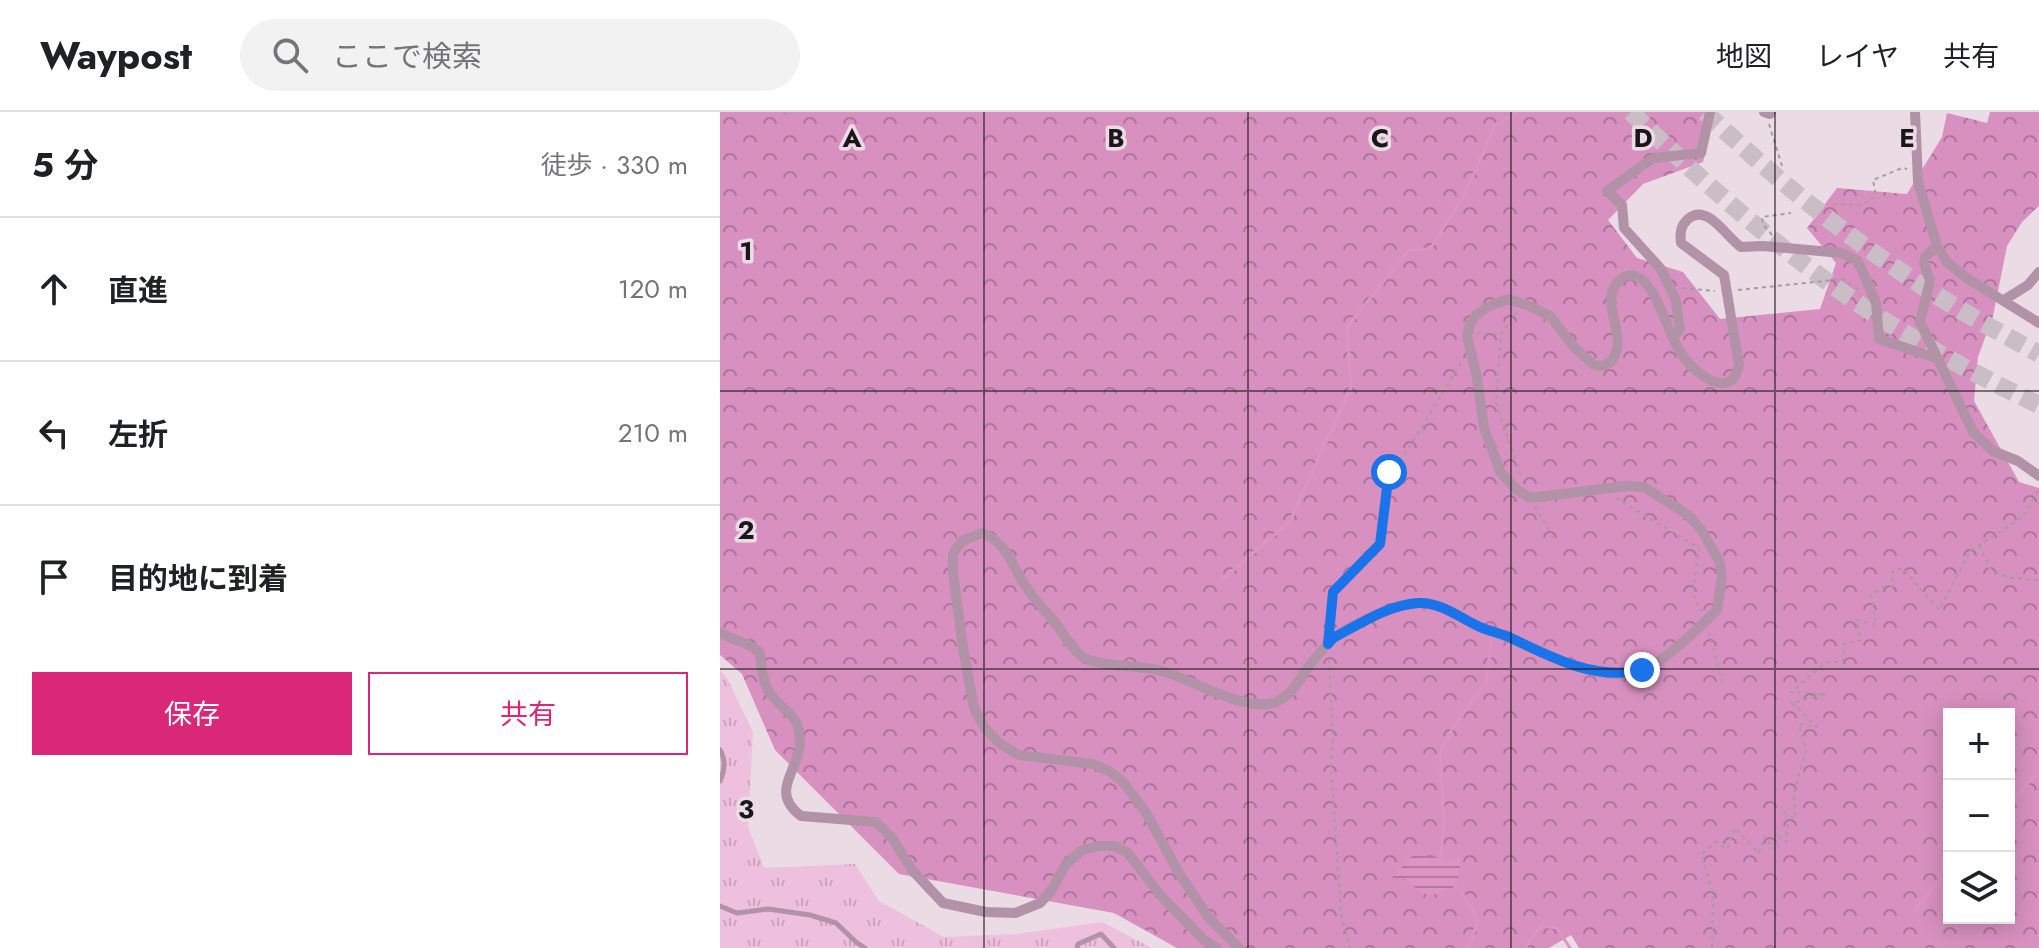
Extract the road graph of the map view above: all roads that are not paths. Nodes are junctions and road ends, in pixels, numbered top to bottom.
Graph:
1 (1710, 112) edge
2 (1915, 112) edge
3 (1937, 246) junction
4 (2039, 272) edge
5 (2004, 300) junction
6 (2039, 323) edge
7 (1672, 337) junction
8 (1939, 359) junction
9 (2039, 476) edge
10 (720, 633) edge
11 (720, 750) edge
12 (720, 781) edge
13 (720, 906) edge
14 (865, 948) edge
15 (1077, 948) edge
16 (1114, 948) edge
17 (1217, 948) edge
18 (1239, 948) edge

1 - 7 street
2 - 3 street
3 - 5 street
3 - 8 street
4 - 5 street
5 - 6 street
7 - 8 street
7 - 18 street
8 - 9 street
10 - 17 street
11 - 12 lane
13 - 14 lane
15 - 16 lane

